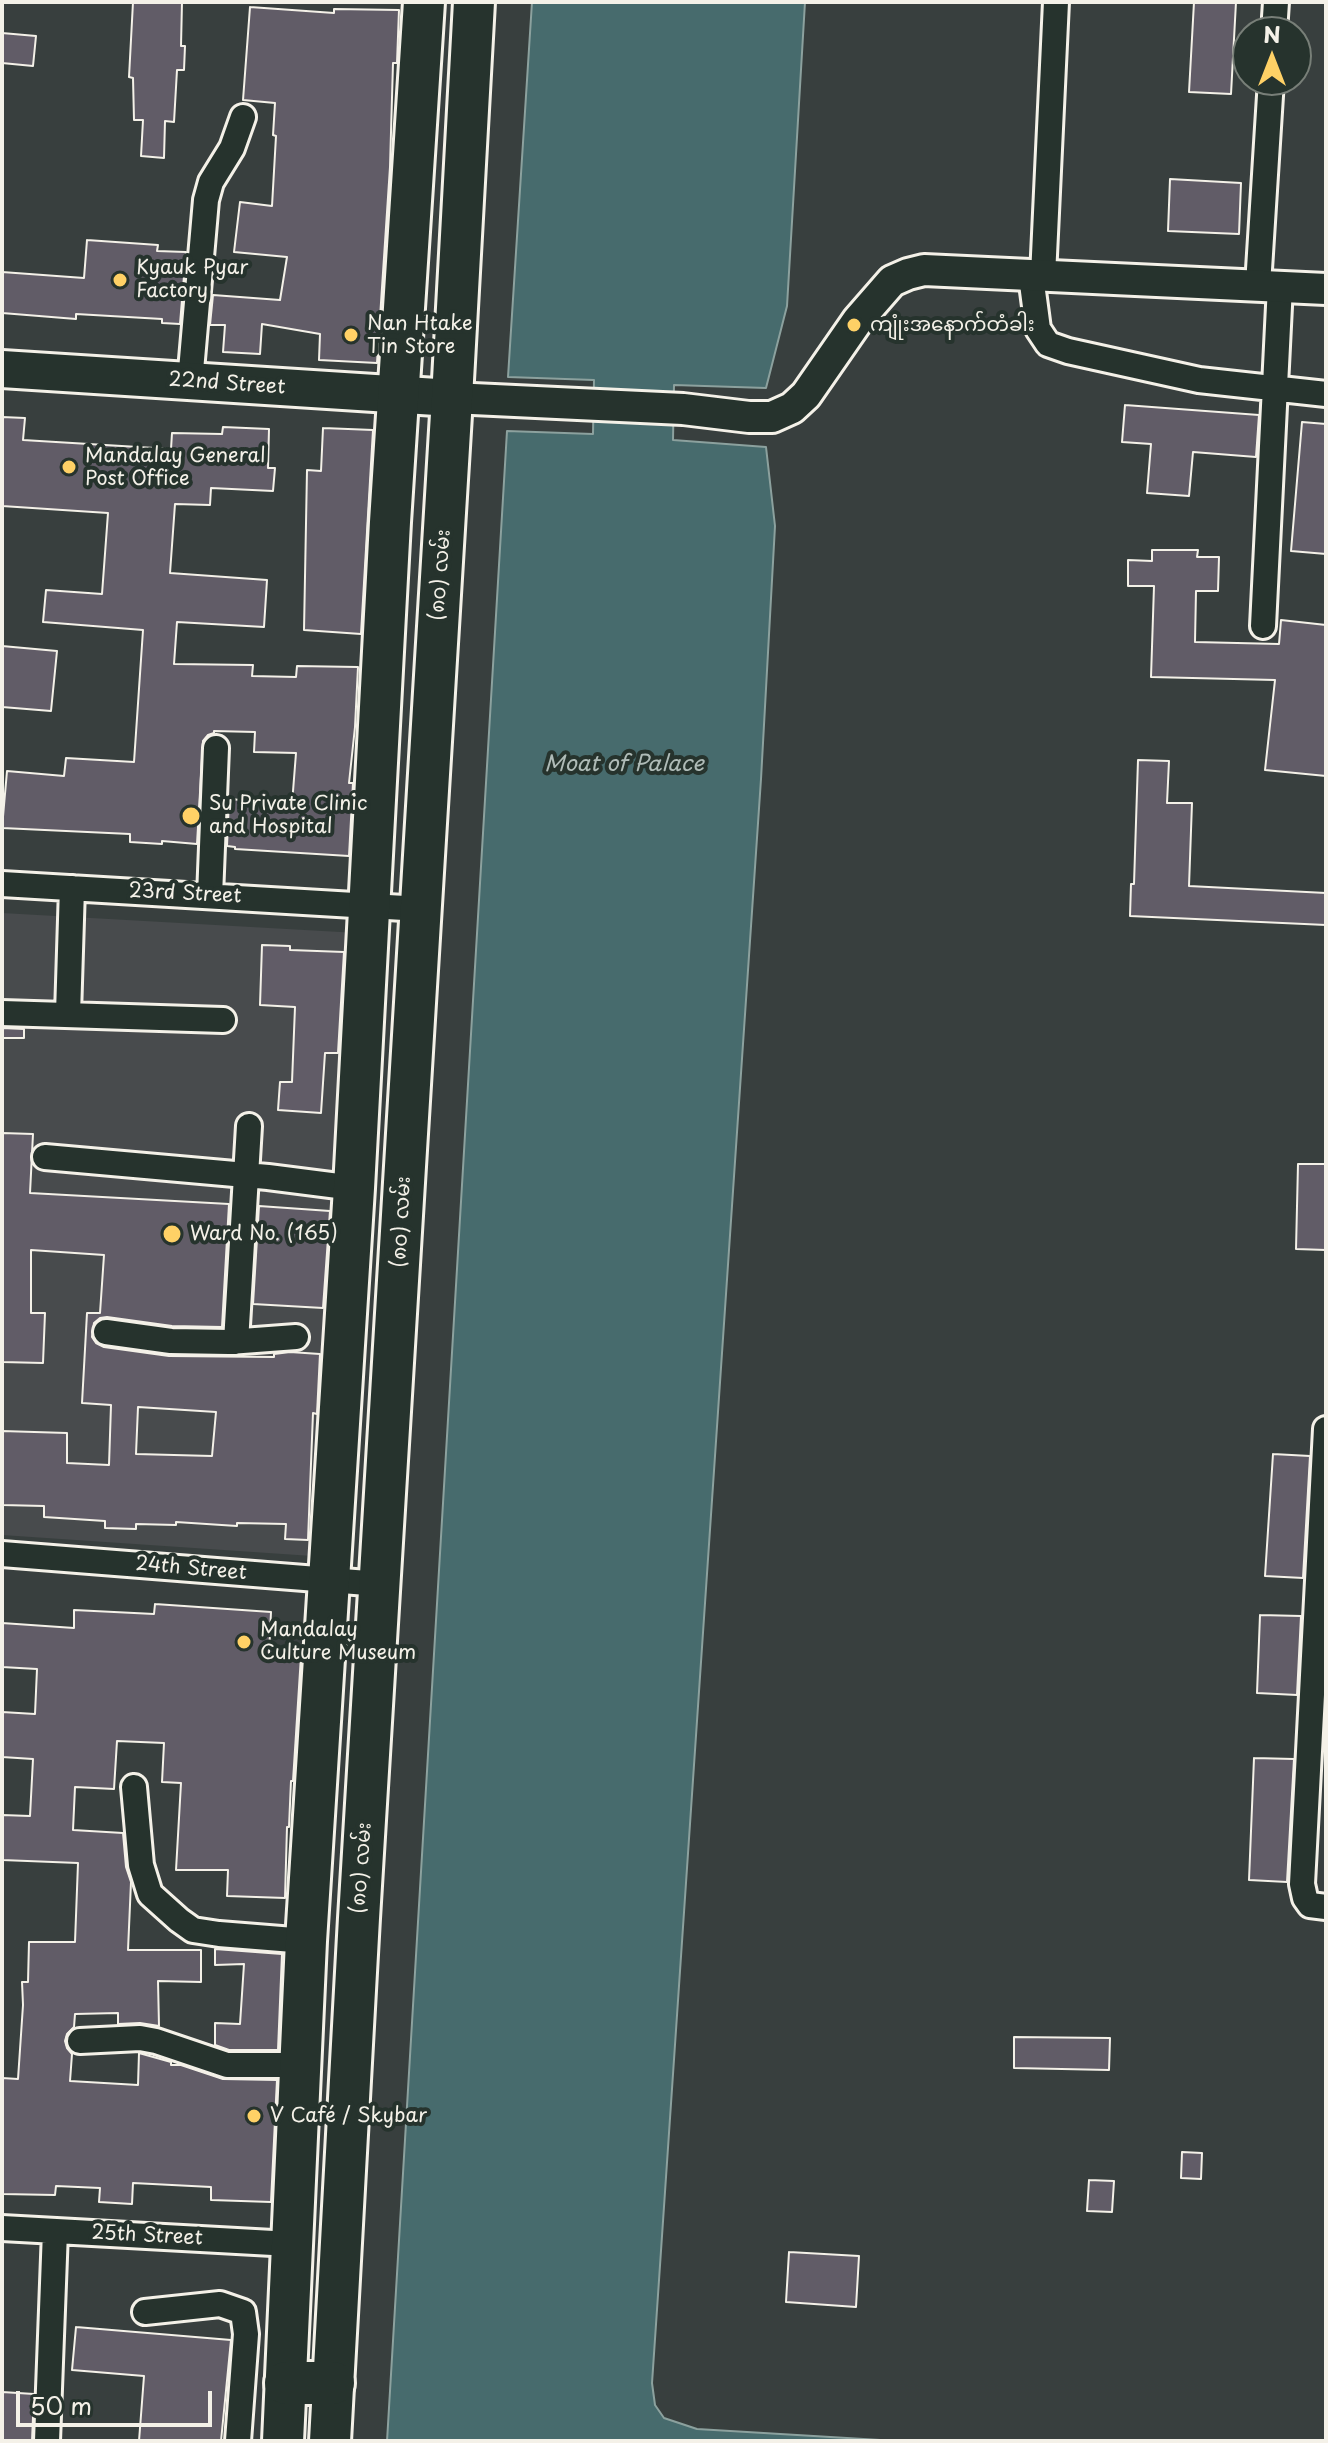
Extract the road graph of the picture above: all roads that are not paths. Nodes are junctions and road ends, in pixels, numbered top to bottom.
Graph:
1 (424, 2) edge
2 (474, 2) edge
3 (1056, 2) edge
4 (1271, 96) edge
5 (243, 117) dead end
6 (1037, 276) junction
7 (1269, 286) junction
8 (1326, 289) edge
9 (2, 369) edge
10 (190, 382) junction
11 (1275, 388) junction
12 (400, 394) junction
13 (1326, 394) edge
14 (452, 398) junction
15 (1263, 626) dead end
16 (216, 748) dead end
17 (2, 884) edge
18 (72, 888) junction
19 (210, 896) junction
20 (369, 905) junction
21 (421, 909) junction
22 (2, 1013) edge
23 (68, 1014) junction
24 (223, 1020) dead end
25 (249, 1126) dead end
26 (45, 1157) dead end
27 (246, 1175) junction
28 (354, 1188) junction
29 (106, 1332) dead end
30 (296, 1337) dead end
31 (236, 1342) junction
32 (1325, 1442) edge
33 (2, 1554) edge
34 (328, 1581) junction
35 (380, 1584) junction
36 (1317, 1748) edge
37 (134, 1787) dead end
38 (1326, 1907) edge
39 (306, 1941) junction
40 (80, 2041) dead end
41 (299, 2065) junction
42 (2, 2228) edge
43 (55, 2231) junction
44 (291, 2244) junction
45 (145, 2312) dead end
46 (286, 2383) junction
47 (333, 2383) junction
48 (47, 2441) edge
49 (238, 2441) edge
50 (283, 2441) edge
51 (330, 2441) edge

1 - 12 main road
2 - 14 main road, (၈၀) လမ်း
3 - 6 street
4 - 7 street
5 - 10 street
6 - 7 street
6 - 11 street
6 - 14 street
7 - 8 street
7 - 11 street
9 - 10 main road, 22nd Street
10 - 12 main road, 22nd Street
11 - 13 street
11 - 15 street
12 - 14 main road, 22nd Street
12 - 20 main road
14 - 21 main road, (၈၀) လမ်း
16 - 19 street
17 - 18 street, 23rd Street
18 - 19 street, 23rd Street
18 - 23 street
19 - 20 street, 23rd Street
20 - 21 street, 23rd Street
20 - 28 main road
21 - 35 main road, (၈၀) လမ်း
22 - 23 street
23 - 24 street
25 - 27 street
26 - 27 street
27 - 28 street
27 - 31 street
28 - 34 main road
29 - 31 street
30 - 31 street
32 - 36 street
33 - 34 street, 24th Street
34 - 35 street, 24th Street
34 - 39 main road
35 - 47 main road, (၈၀) လမ်း
36 - 38 street
37 - 39 street
39 - 41 main road
40 - 41 street
41 - 44 main road
42 - 43 street, 25th Street
43 - 44 street, 25th Street
43 - 48 street
44 - 46 main road
45 - 49 street
46 - 47 highway
46 - 50 main road
47 - 51 main road, (၈၀) လမ်း

